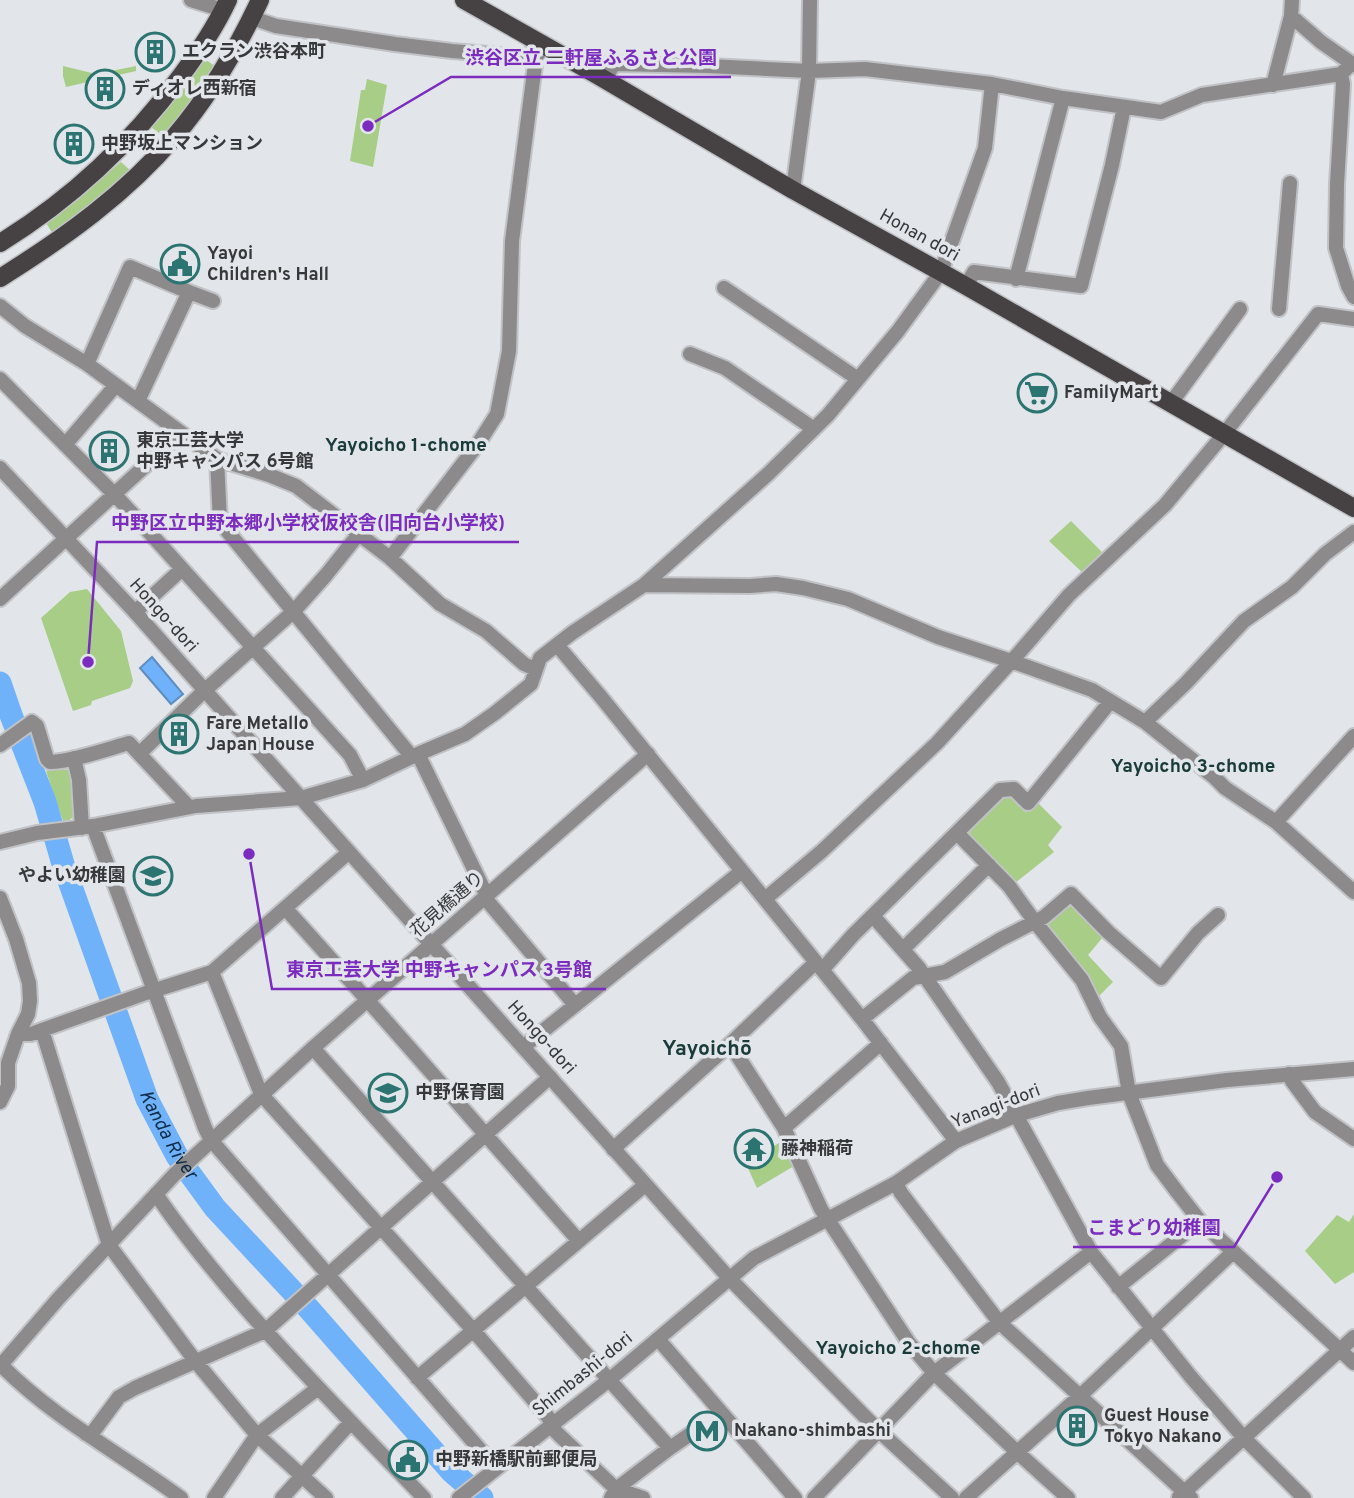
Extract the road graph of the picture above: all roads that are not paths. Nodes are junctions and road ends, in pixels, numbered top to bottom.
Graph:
1 (191, 0) edge
2 (260, 0) edge
3 (464, 0) edge
4 (810, 0) edge
5 (1292, 0) edge
6 (225, 5) edge
7 (1291, 16) junction
8 (252, 18) junction
9 (544, 46) junction
10 (1349, 68) edge
11 (809, 71) junction
12 (605, 80) junction
13 (992, 84) junction
14 (1273, 85) junction
15 (1063, 98) junction
16 (1124, 107) junction
17 (1290, 183) dead end
18 (793, 190) junction
19 (0, 243) edge
20 (941, 272) junction
21 (0, 278) edge
22 (1016, 279) junction
23 (966, 286) junction
24 (724, 288) dead end
25 (189, 292) junction
26 (1354, 298) edge
27 (213, 301) dead end
28 (0, 306) edge
29 (1240, 309) dead end
30 (1279, 309) dead end
31 (1354, 319) edge
32 (690, 354) dead end
33 (87, 364) junction
34 (0, 379) edge
35 (858, 379) junction
36 (116, 385) junction
37 (138, 401) junction
38 (1171, 403) junction
39 (814, 429) junction
40 (181, 433) junction
41 (1224, 434) junction
42 (65, 445) junction
43 (217, 459) junction
44 (0, 468) edge
45 (115, 495) junction
46 (1354, 508) edge
47 (1354, 532) edge
48 (358, 535) junction
49 (67, 538) junction
50 (390, 558) junction
51 (182, 569) junction
52 (644, 585) junction
53 (0, 599) edge
54 (294, 611) junction
55 (135, 612) junction
56 (557, 645) junction
57 (251, 647) junction
58 (1011, 661) junction
59 (535, 669) junction
60 (204, 691) junction
61 (1110, 702) junction
62 (1145, 722) junction
63 (1354, 736) edge
64 (3, 742) edge
65 (139, 754) junction
66 (648, 754) junction
67 (415, 756) junction
68 (74, 758) junction
69 (363, 780) junction
70 (301, 798) junction
71 (189, 807) junction
72 (1276, 822) junction
73 (91, 830) junction
74 (957, 833) junction
75 (0, 842) edge
76 (349, 852) junction
77 (989, 865) junction
78 (742, 871) junction
79 (1354, 892) edge
80 (486, 897) junction
81 (0, 898) edge
82 (765, 899) junction
83 (285, 908) junction
84 (1218, 915) dead end
85 (873, 916) junction
86 (1035, 922) junction
87 (432, 945) junction
88 (903, 949) junction
89 (819, 966) junction
90 (212, 972) junction
91 (924, 976) junction
92 (154, 992) junction
93 (368, 999) junction
94 (575, 1005) junction
95 (862, 1019) junction
96 (42, 1030) junction
97 (18, 1034) junction
98 (881, 1043) junction
99 (730, 1044) junction
100 (523, 1047) junction
101 (313, 1048) junction
102 (1354, 1069) edge
103 (1290, 1074) junction
104 (550, 1077) junction
105 (1129, 1093) junction
106 (261, 1094) junction
107 (0, 1102) edge
108 (1017, 1115) junction
109 (784, 1128) junction
110 (485, 1135) junction
111 (1354, 1139) edge
112 (211, 1140) junction
113 (956, 1141) junction
114 (613, 1149) junction
115 (432, 1182) junction
116 (896, 1183) junction
117 (645, 1185) junction
118 (156, 1194) junction
119 (828, 1219) junction
120 (1200, 1221) junction
121 (380, 1228) junction
122 (579, 1241) junction
123 (109, 1245) junction
124 (1091, 1252) junction
125 (1233, 1252) junction
126 (327, 1276) junction
127 (729, 1278) junction
128 (525, 1286) junction
129 (1118, 1287) junction
130 (999, 1322) junction
131 (1152, 1329) junction
132 (473, 1330) junction
133 (265, 1331) junction
134 (1354, 1337) edge
135 (658, 1339) junction
136 (1340, 1350) junction
137 (196, 1362) junction
138 (1354, 1363) edge
139 (2, 1371) edge
140 (934, 1373) junction
141 (417, 1378) junction
142 (610, 1380) junction
143 (318, 1388) junction
144 (1080, 1396) junction
145 (721, 1413) junction
146 (351, 1422) junction
147 (553, 1424) junction
148 (878, 1431) junction
149 (86, 1434) junction
150 (257, 1435) junction
151 (1244, 1438) junction
152 (670, 1448) junction
153 (1017, 1452) junction
154 (496, 1468) junction
155 (303, 1477) junction
156 (614, 1494) edge
157 (1184, 1496) edge
158 (460, 1497) edge
159 (181, 1498) edge
160 (214, 1498) edge
161 (282, 1498) edge
162 (326, 1498) edge
163 (424, 1498) edge
164 (643, 1498) edge
165 (794, 1498) edge
166 (814, 1498) edge
167 (952, 1498) edge
168 (966, 1498) edge
169 (1068, 1498) edge
170 (1304, 1498) edge

1 - 6 street
2 - 8 main road
3 - 9 main road, Honan dori
4 - 11 street
5 - 7 street
6 - 19 main road
7 - 10 street
7 - 14 street
8 - 9 street
8 - 21 main road
9 - 12 main road, Honan dori
9 - 50 street
10 - 14 street
10 - 26 street
11 - 12 street
11 - 13 street
11 - 18 street
12 - 18 main road, Honan dori
13 - 15 street
13 - 20 street
14 - 16 street
15 - 16 street
15 - 22 street
16 - 22 street
17 - 30 street
18 - 20 main road, Honan dori
20 - 23 main road, Honan dori
20 - 35 street
22 - 23 street
23 - 38 main road, Honan dori
24 - 35 street
25 - 27 street
25 - 33 street
25 - 37 street
28 - 33 street
29 - 38 street
31 - 41 street
32 - 39 street
33 - 36 street
34 - 42 street
35 - 39 street
36 - 37 street
36 - 42 street
37 - 40 street
38 - 41 main road, Honan dori
39 - 52 street
40 - 43 street
40 - 45 street
41 - 46 main road, Honan dori
41 - 58 street
42 - 45 street
43 - 48 street
43 - 54 street
44 - 49 street, Hongo-dori
45 - 49 street
45 - 51 street
47 - 62 street
48 - 50 street
48 - 54 street
49 - 53 street
49 - 55 street, Hongo-dori
50 - 59 street
51 - 55 street
51 - 57 street
52 - 56 street
52 - 58 street
54 - 57 street
54 - 67 street
55 - 60 street, Hongo-dori
56 - 59 street
56 - 66 street
57 - 60 street
57 - 69 street
58 - 61 street
58 - 82 street
59 - 67 street
60 - 65 street
60 - 70 street, Hongo-dori
61 - 62 street
61 - 74 street
62 - 72 street
63 - 72 street
64 - 68 street
65 - 68 street
65 - 71 street
66 - 78 street
66 - 80 street, 花見橋通り
67 - 69 street
67 - 80 street
68 - 73 street
69 - 70 street
70 - 71 street
70 - 76 street, Hongo-dori
71 - 73 street
72 - 79 street
73 - 75 street
73 - 92 street
74 - 77 street
74 - 85 street
76 - 83 street
76 - 87 street, Hongo-dori
77 - 86 street
77 - 88 street
78 - 82 street
78 - 94 street
80 - 87 street, 花見橋通り
80 - 94 street
81 - 97 street
82 - 89 street
83 - 90 street
83 - 93 street
84 - 86 street
85 - 88 street
85 - 89 street
86 - 91 street
86 - 105 street
87 - 93 street, 花見橋通り
87 - 100 street, Hongo-dori
88 - 91 street
89 - 95 street
89 - 99 street
90 - 92 street
90 - 106 street
91 - 95 street
91 - 108 street
92 - 96 street
92 - 112 street
93 - 101 street, 花見橋通り
93 - 110 street
94 - 100 street
95 - 98 street
96 - 97 street
96 - 123 street
97 - 107 street
98 - 109 street
98 - 113 street
99 - 109 street
99 - 114 street
100 - 104 street, Hongo-dori
101 - 106 street, 花見橋通り
101 - 115 street
102 - 103 street, Yanagi-dori
103 - 105 street, Yanagi-dori
103 - 111 street
104 - 110 street
104 - 114 street, Hongo-dori
105 - 108 street, Yanagi-dori
105 - 120 street
106 - 112 street, 花見橋通り
106 - 121 street
108 - 113 street, Yanagi-dori
108 - 124 street
109 - 119 street
110 - 115 street
110 - 122 street
112 - 118 street, 花見橋通り
112 - 126 street
113 - 116 street, Yanagi-dori
114 - 117 street, Hongo-dori
115 - 121 street
115 - 128 street
116 - 119 street, Yanagi-dori
116 - 130 street
117 - 122 street
117 - 127 street, Hongo-dori
118 - 123 street
118 - 133 street
119 - 127 street, Yanagi-dori
119 - 140 street
120 - 125 street
120 - 129 street
121 - 126 street
121 - 132 street
122 - 128 street
123 - 137 street
123 - 139 street
124 - 129 street
124 - 130 street
125 - 131 street
125 - 136 street
126 - 133 street
126 - 141 street
127 - 135 street, Shimbashi-dori
127 - 148 street, Hongo-dori
128 - 132 street
128 - 142 street
129 - 131 street
130 - 140 street
130 - 144 street
131 - 144 street
131 - 151 street
132 - 141 street
132 - 147 street
133 - 137 street
133 - 143 street
134 - 136 street
135 - 142 street, Shimbashi-dori
135 - 145 street
136 - 138 street
136 - 151 street
137 - 149 street
137 - 150 street
139 - 149 street
140 - 148 street
140 - 153 street
141 - 154 street
142 - 147 street, Shimbashi-dori
142 - 152 street
143 - 146 street
143 - 150 street
144 - 153 street
144 - 157 street
145 - 152 street
145 - 165 street
146 - 155 street
146 - 163 street
147 - 154 street, Shimbashi-dori
147 - 156 street
148 - 166 street
148 - 167 street, Hongo-dori
149 - 159 street
150 - 155 street
150 - 160 street
151 - 157 street
151 - 170 street
152 - 156 street
153 - 168 street
153 - 169 street
154 - 158 street, Shimbashi-dori
155 - 161 street
155 - 162 street
156 - 164 street

